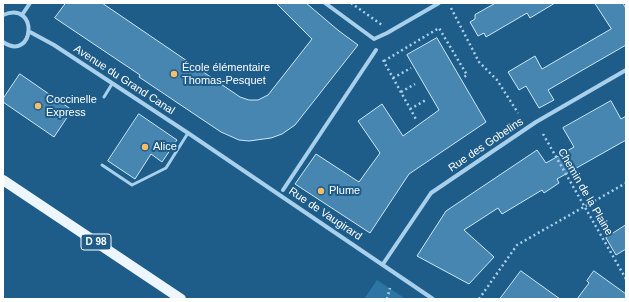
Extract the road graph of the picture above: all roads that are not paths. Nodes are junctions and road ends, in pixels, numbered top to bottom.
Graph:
1 (30, 3) edge
2 (325, 3) edge
3 (439, 3) edge
4 (22, 14) junction
5 (3, 15) edge
6 (30, 32) junction
7 (3, 42) edge
8 (376, 50) dead end
9 (626, 70) edge
10 (112, 84) junction
11 (104, 96) dead end
12 (188, 133) junction
13 (207, 146) joint
14 (102, 165) dead end
15 (3, 176) edge
16 (7, 182) edge
17 (283, 190) dead end
18 (383, 264) junction
19 (181, 299) edge
20 (433, 299) edge

1 - 4 street
2 - 3 street
4 - 5 street
4 - 6 street
6 - 7 street
6 - 10 street, Avenue du Grand Canal
8 - 17 street
9 - 18 street, Rue des Gobelins
10 - 11 lane
10 - 12 street, Avenue du Grand Canal
12 - 13 street, Avenue du Grand Canal
12 - 14 lane
13 - 18 street, Rue de Vaugirard
15 - 16 main road, D 98
16 - 19 main road, D 98
18 - 20 street, Rue de Vaugirard

